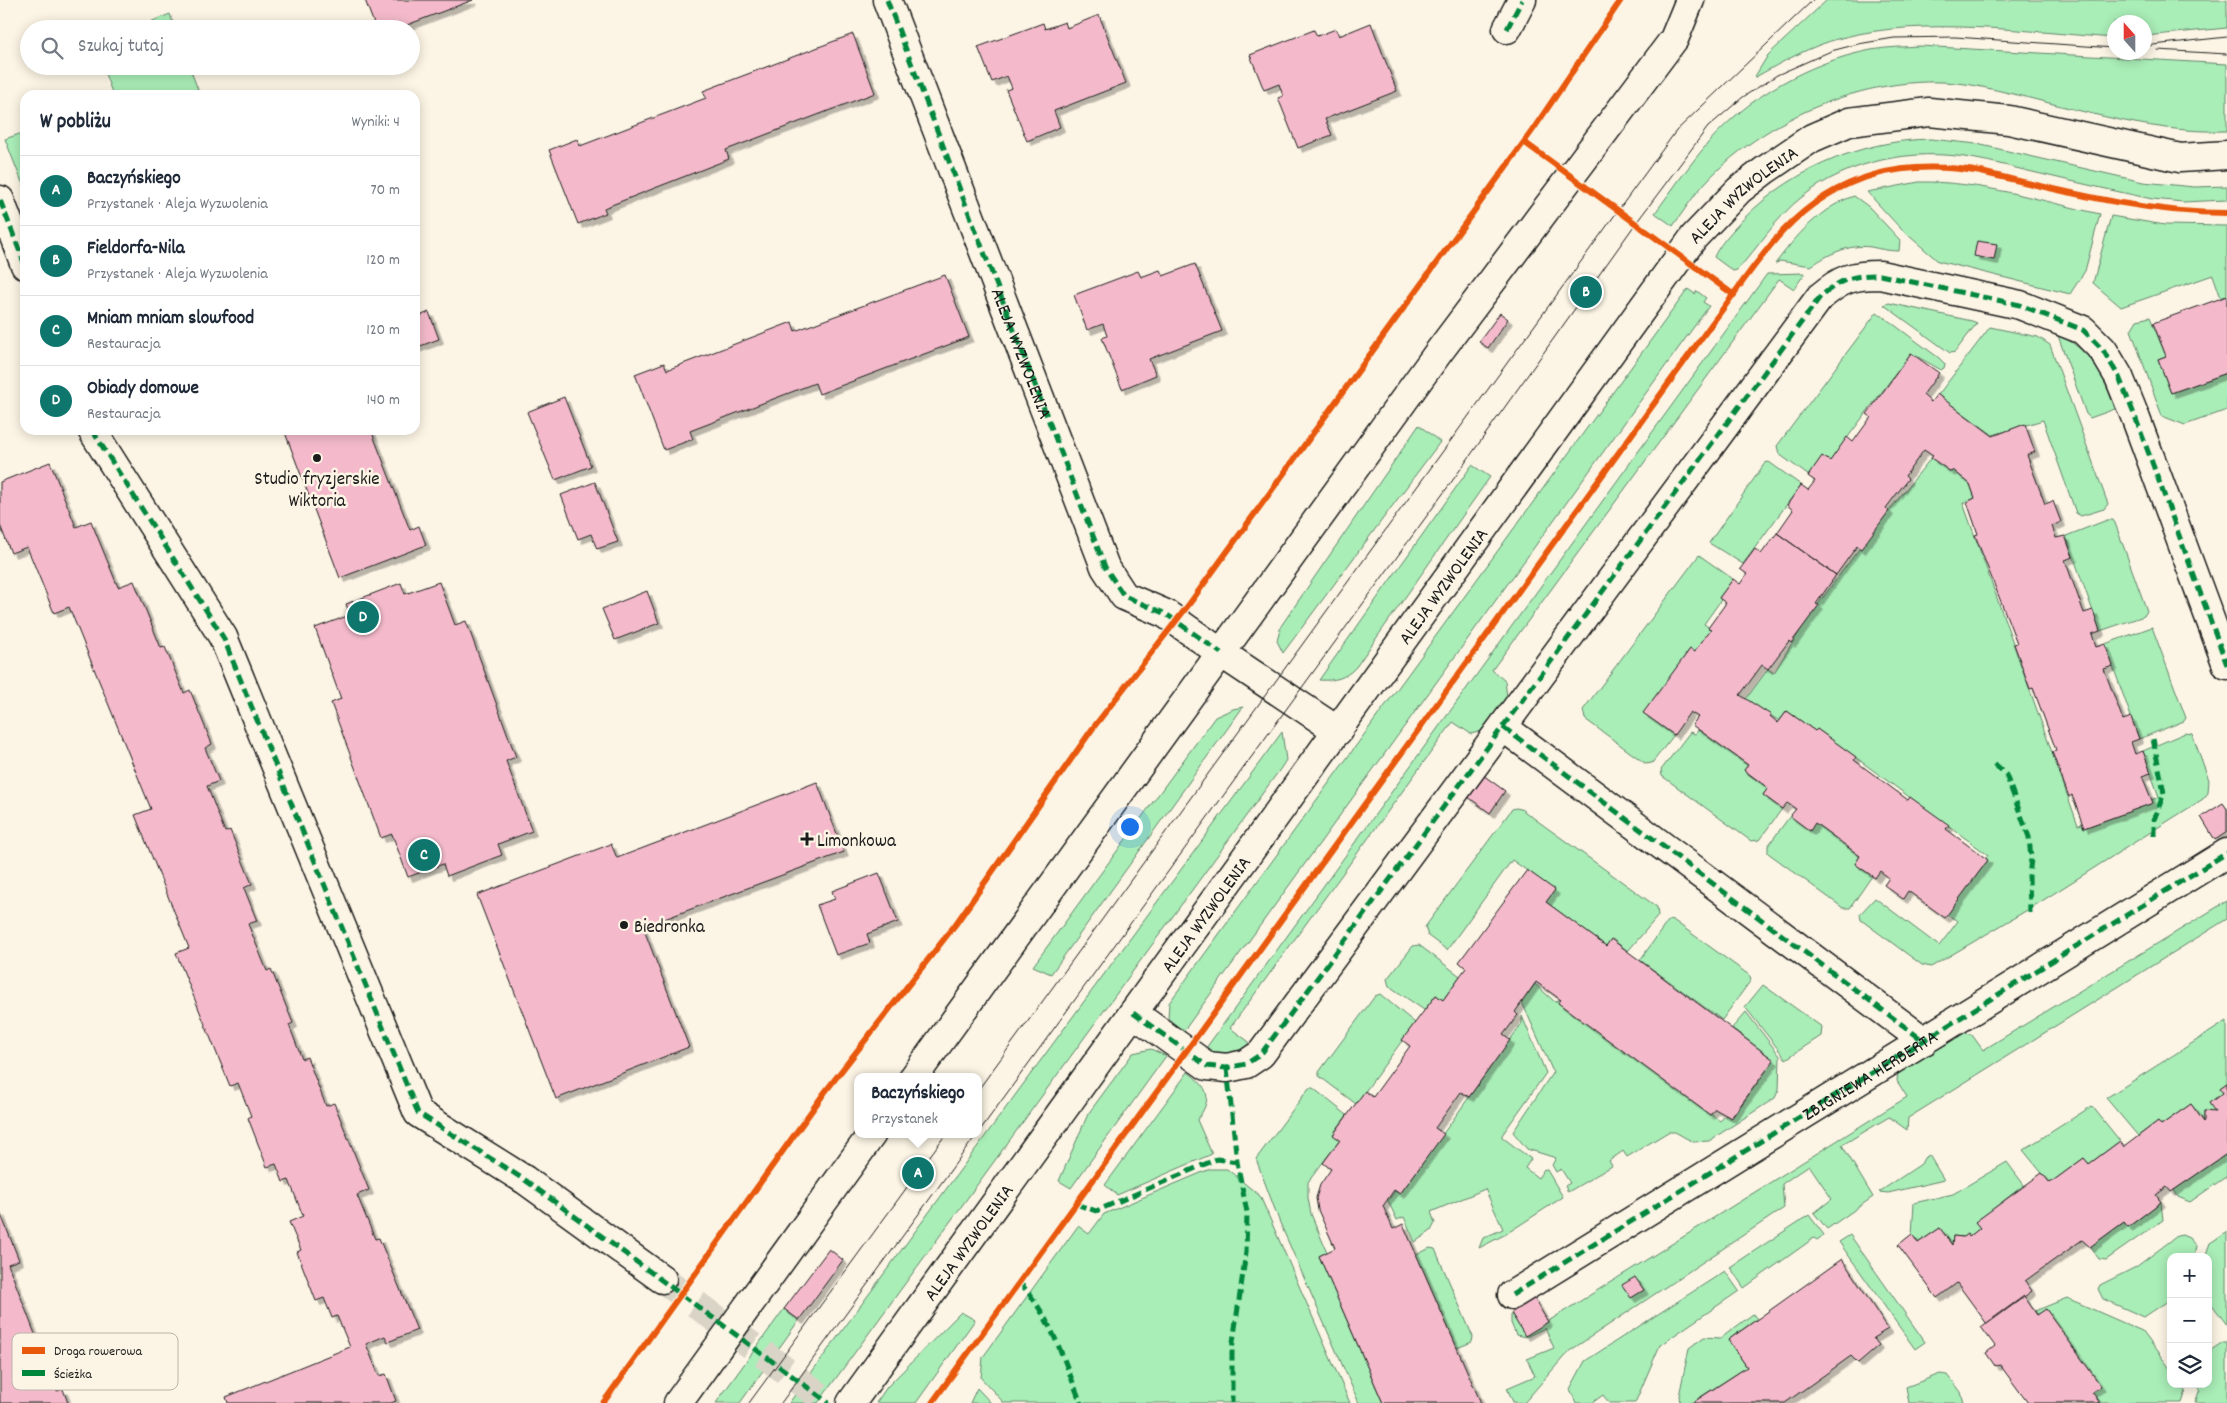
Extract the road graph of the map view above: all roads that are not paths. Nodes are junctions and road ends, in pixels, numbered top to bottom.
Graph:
1 (887, 0) edge
2 (1522, 0) edge
3 (1690, 0) edge
4 (1506, 29) dead end
5 (2227, 155) edge
6 (0, 200) edge
7 (20, 252) edge
8 (95, 435) edge
9 (1221, 653) junction
10 (2227, 665) edge
11 (1503, 727) junction
12 (1338, 730) junction
13 (2227, 852) edge
14 (1133, 1014) junction
15 (1924, 1041) junction
16 (917, 1073) edge
17 (869, 1138) edge
18 (662, 1280) tunnel mouth
19 (1512, 1295) dead end
20 (678, 1403) edge
21 (851, 1403) edge

1 - 9 street, ALEJA WYZWOLENIA
2 - 4 street
3 - 9 street
5 - 12 street, ALEJA WYZWOLENIA
6 - 7 street
8 - 18 street
9 - 12 street, ALEJA WYZWOLENIA
9 - 16 street
10 - 11 street
11 - 14 street
11 - 15 street
12 - 14 street, ALEJA WYZWOLENIA
13 - 15 street, ZBIGNIEWA HERBERTA
14 - 21 street, ALEJA WYZWOLENIA
15 - 19 street, ZBIGNIEWA HERBERTA
17 - 20 street

